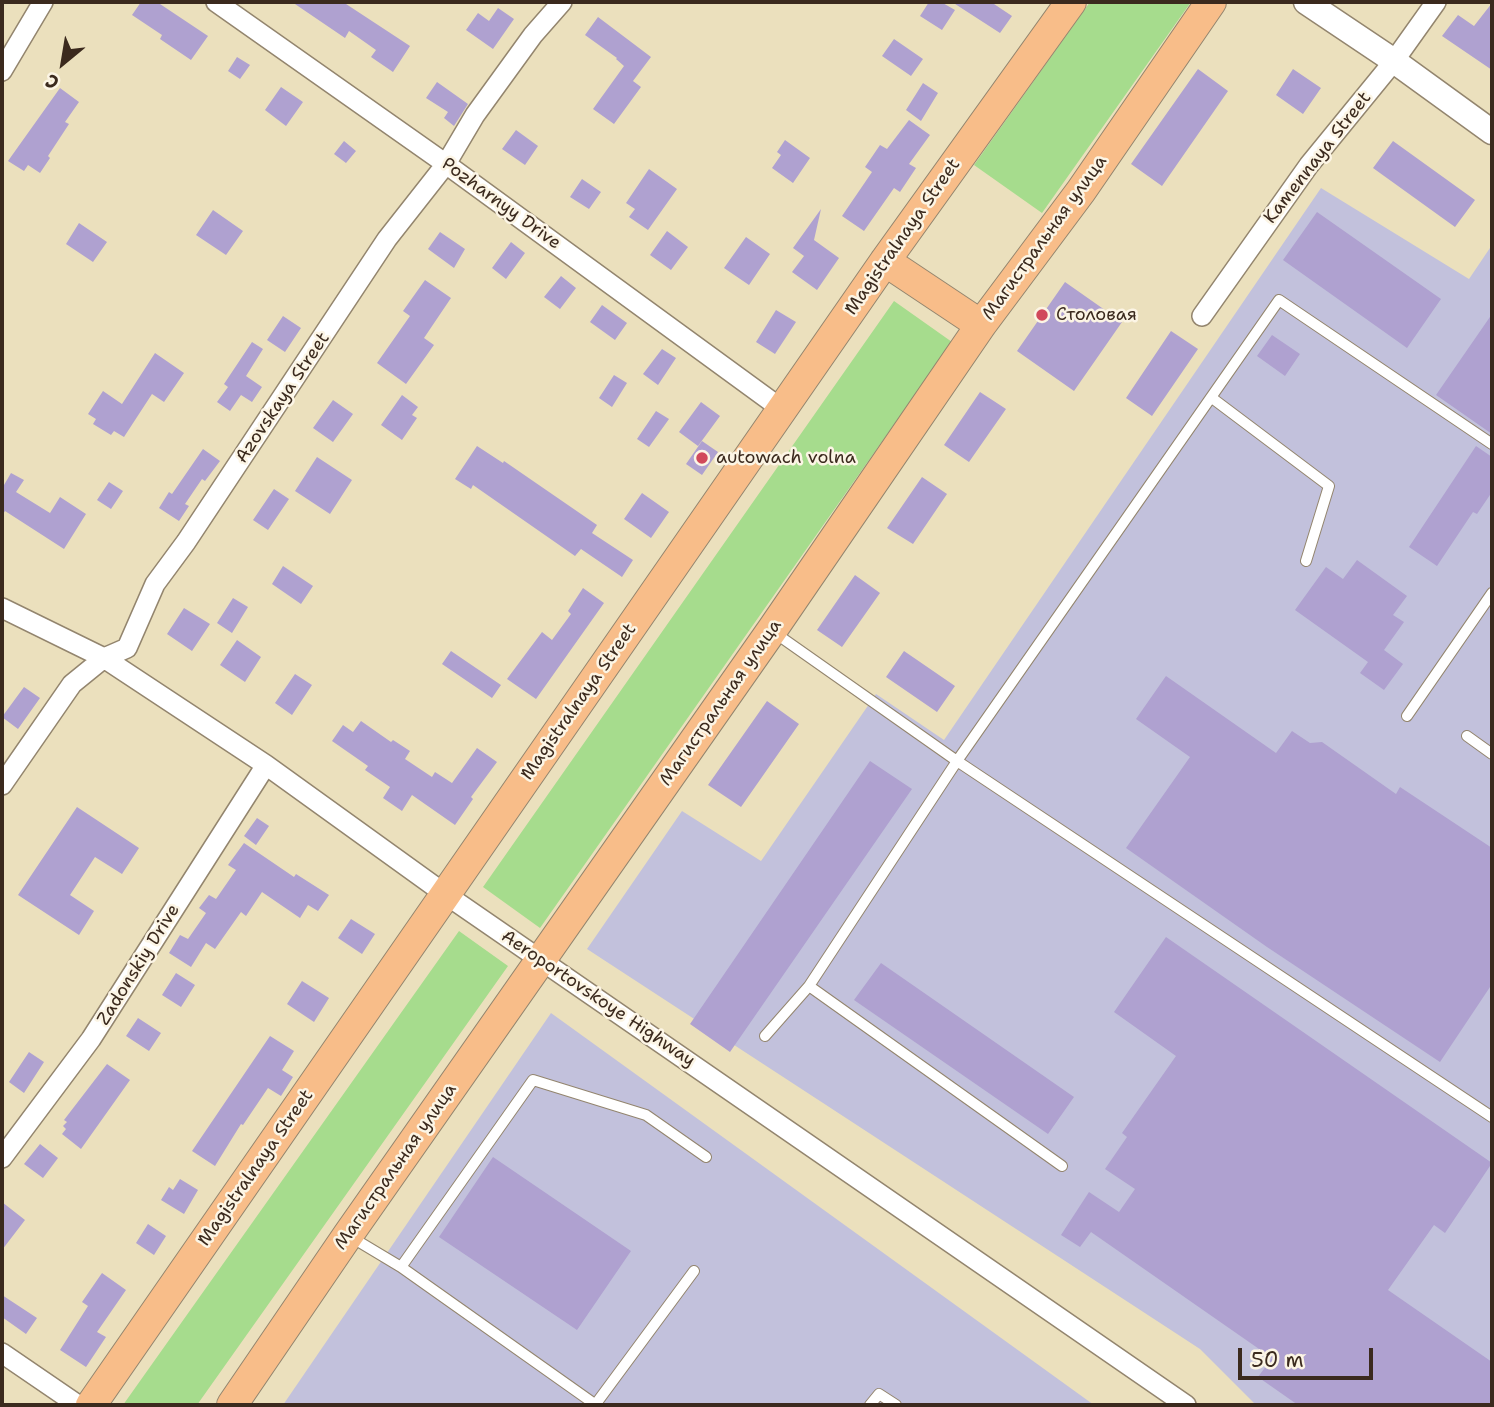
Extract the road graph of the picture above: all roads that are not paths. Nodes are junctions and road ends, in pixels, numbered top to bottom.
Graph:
1 (43, 2) edge
2 (216, 2) edge
3 (562, 2) edge
4 (1071, 2) edge
5 (1211, 2) edge
6 (1306, 2) edge
7 (1436, 2) edge
8 (1394, 61) junction
9 (2, 71) edge
10 (1492, 132) edge
11 (446, 164) junction
12 (885, 261) junction
13 (1202, 316) dead end
14 (981, 326) junction
15 (1212, 398) junction
16 (783, 410) junction
17 (1492, 444) edge
18 (1306, 561) dead end
19 (1492, 593) edge
20 (2, 608) edge
21 (772, 631) junction
22 (104, 658) junction
23 (1407, 716) dead end
24 (1467, 736) dead end
25 (1492, 754) edge
26 (957, 761) junction
27 (265, 765) junction
28 (2, 785) edge
29 (445, 894) junction
30 (541, 959) junction
31 (809, 986) junction
32 (765, 1036) dead end
33 (1492, 1117) edge
34 (706, 1157) dead end
35 (2, 1158) edge
36 (1062, 1166) dead end
37 (348, 1235) junction
38 (401, 1267) junction
39 (694, 1271) dead end
40 (2, 1353) edge
41 (78, 1405) edge
42 (91, 1405) edge
43 (232, 1405) edge
44 (596, 1405) edge
45 (870, 1405) edge
46 (896, 1405) edge
47 (1186, 1405) edge

1 - 9 street
2 - 11 street, Pozharnyy Drive
3 - 11 street, Azovskaya Street
4 - 12 main road, Magistralnaya Street
5 - 14 main road, Магистральная улица
6 - 8 street
7 - 8 street, Kamennaya Street
8 - 10 street
8 - 13 street, Kamennaya Street
11 - 16 street, Pozharnyy Drive
11 - 22 street, Azovskaya Street
12 - 14 main road
12 - 16 main road, Magistralnaya Street
14 - 21 main road, Магистральная улица
15 - 17 lane
15 - 18 lane
15 - 26 lane
16 - 29 main road, Magistralnaya Street
19 - 23 lane
20 - 22 street, Aeroportovskoye Highway
21 - 26 lane
21 - 30 main road, Магистральная улица
22 - 27 street, Aeroportovskoye Highway
22 - 28 street, Azovskaya Street
24 - 25 lane
26 - 31 lane
26 - 33 lane
27 - 29 street, Aeroportovskoye Highway
27 - 35 street, Zadonskiy Drive
29 - 30 street, Aeroportovskoye Highway
29 - 42 main road, Magistralnaya Street
30 - 37 main road, Магистральная улица
30 - 47 street, Aeroportovskoye Highway
31 - 32 lane
31 - 36 lane
34 - 38 lane
37 - 38 lane
37 - 43 main road, Магистральная улица
38 - 44 lane
39 - 44 lane
40 - 41 street
45 - 46 lane

